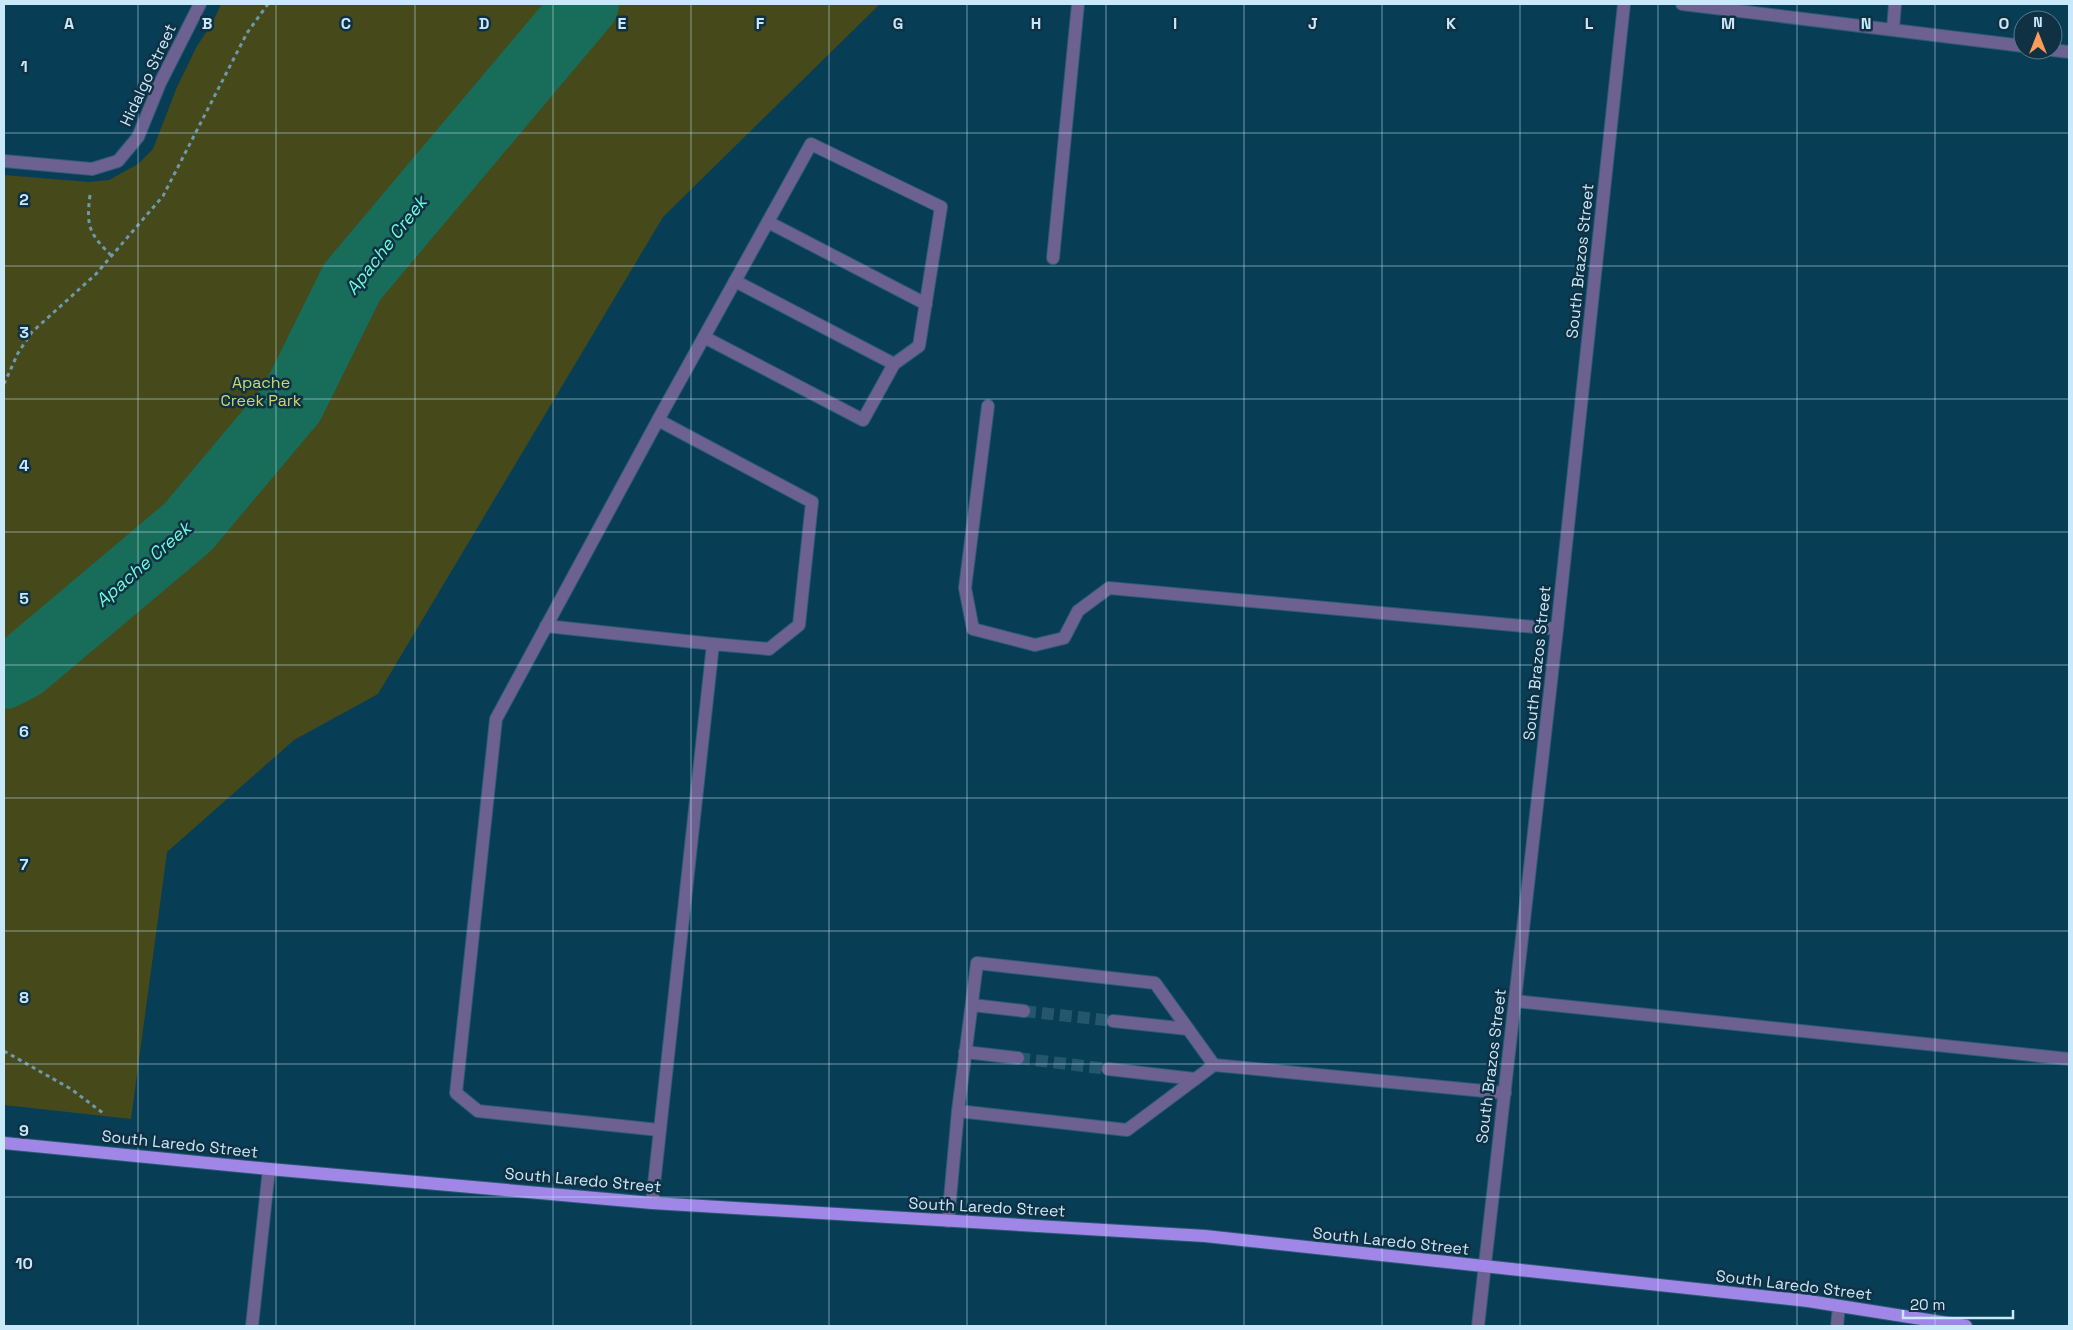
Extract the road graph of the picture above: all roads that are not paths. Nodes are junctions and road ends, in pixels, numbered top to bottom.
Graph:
1 (200, 4) edge
2 (1078, 4) edge
3 (1624, 4) edge
4 (1682, 4) edge
5 (1895, 4) edge
6 (1750, 8) edge
7 (1893, 28) junction
8 (2013, 45) edge
9 (4, 161) edge
10 (768, 222) junction
11 (1053, 258) dead end
12 (735, 280) junction
13 (926, 304) junction
14 (704, 337) junction
15 (894, 364) junction
16 (988, 406) dead end
17 (658, 420) junction
18 (546, 626) junction
19 (1557, 629) junction
20 (713, 644) junction
21 (1515, 1001) junction
22 (972, 1005) junction
23 (1024, 1010) tunnel mouth
24 (1113, 1021) tunnel mouth
25 (1188, 1029) junction
26 (966, 1052) junction
27 (1018, 1058) tunnel mouth
28 (2069, 1059) edge
29 (1214, 1064) junction
30 (1108, 1069) tunnel mouth
31 (1195, 1079) junction
32 (1505, 1093) junction
33 (958, 1111) junction
34 (659, 1130) junction
35 (4, 1143) edge
36 (270, 1169) junction
37 (652, 1203) junction
38 (948, 1221) junction
39 (1485, 1267) junction
40 (1838, 1306) junction
41 (252, 1326) edge
42 (1478, 1326) edge
43 (1837, 1326) edge
44 (1966, 1326) edge

1 - 9 street, Hidalgo Street
2 - 11 street
3 - 19 street, South Brazos Street
4 - 6 street
5 - 7 street
6 - 7 street
7 - 8 street
10 - 12 street
10 - 13 street
10 - 13 street
12 - 14 street
12 - 15 street
13 - 15 street
14 - 15 street
14 - 17 street
16 - 19 street
17 - 18 street
17 - 20 street
18 - 20 street
18 - 34 street
19 - 21 street, South Brazos Street
20 - 34 street
21 - 28 street
21 - 32 street, South Brazos Street
22 - 23 street
22 - 25 street
22 - 26 street
24 - 25 street
25 - 29 street
26 - 27 street
26 - 33 street
29 - 31 street
29 - 32 street
30 - 31 street
31 - 33 street
32 - 39 street, South Brazos Street
33 - 38 street
34 - 37 street
35 - 36 main road, South Laredo Street
36 - 37 main road, South Laredo Street
36 - 41 street
37 - 38 main road, South Laredo Street
38 - 39 main road, South Laredo Street
39 - 40 main road, South Laredo Street
39 - 42 street, South Brazos Street
40 - 43 street
40 - 44 main road, South Laredo Street

